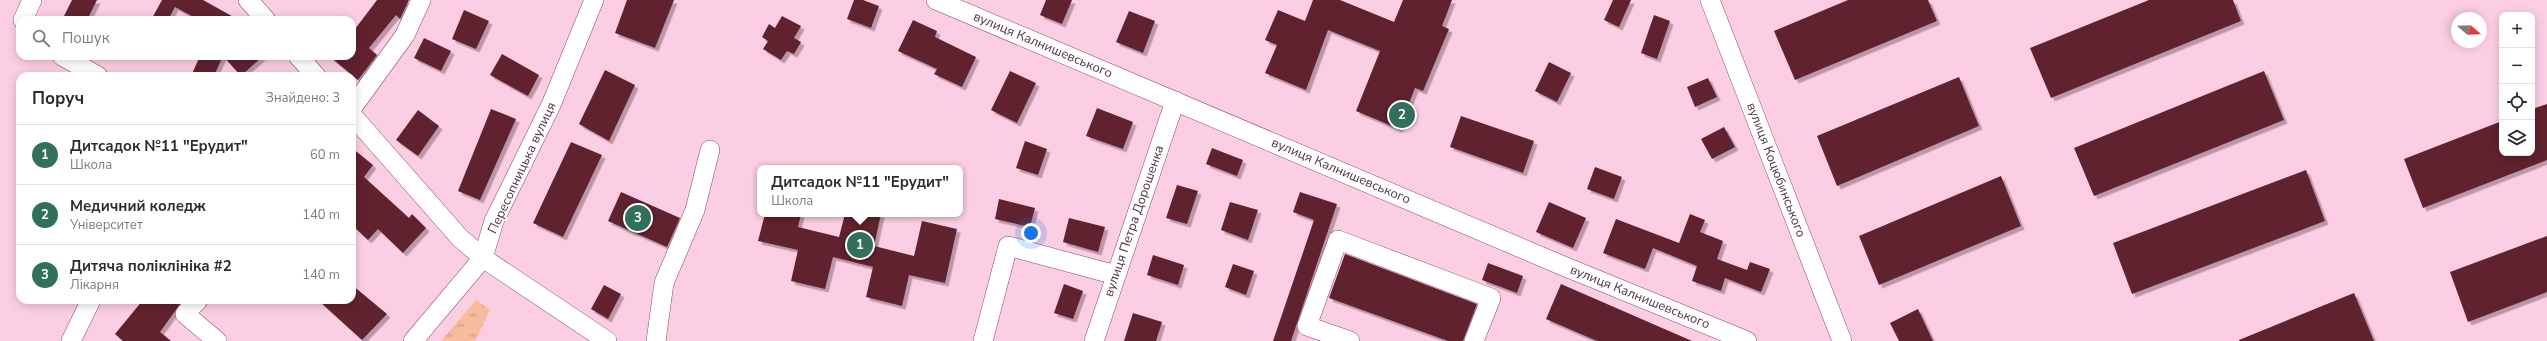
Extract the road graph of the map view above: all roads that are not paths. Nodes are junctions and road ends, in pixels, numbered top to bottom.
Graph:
1 (32, 0) edge
2 (421, 0) edge
3 (594, 0) edge
4 (936, 0) edge
5 (1710, 0) edge
6 (25, 16) edge
7 (69, 60) edge
8 (302, 60) edge
9 (91, 72) edge
10 (312, 72) edge
11 (1174, 102) junction
12 (356, 103) edge
13 (356, 120) edge
14 (710, 150) dead end
15 (483, 258) junction
16 (1116, 275) junction
17 (89, 304) edge
18 (194, 304) edge
19 (71, 341) edge
20 (217, 341) edge
21 (413, 341) edge
22 (607, 341) edge
23 (656, 341) edge
24 (983, 341) edge
25 (1094, 341) edge
26 (1350, 341) edge
27 (1474, 341) edge
28 (1747, 341) edge
29 (1842, 341) edge

1 - 6 street
2 - 12 street
3 - 15 street, Пересопницька вулиця
4 - 11 street, вулиця Калнишевського
5 - 29 street, вулиця Коцюбинського
7 - 9 street
8 - 10 street
11 - 16 street, вулиця Петра Дорошенка
11 - 28 street, вулиця Калнишевського
13 - 15 street
14 - 23 street
15 - 21 street, Пересопницька вулиця
15 - 22 street
16 - 24 street
16 - 25 street, вулиця Петра Дорошенка
17 - 19 street
18 - 20 street
26 - 27 street

